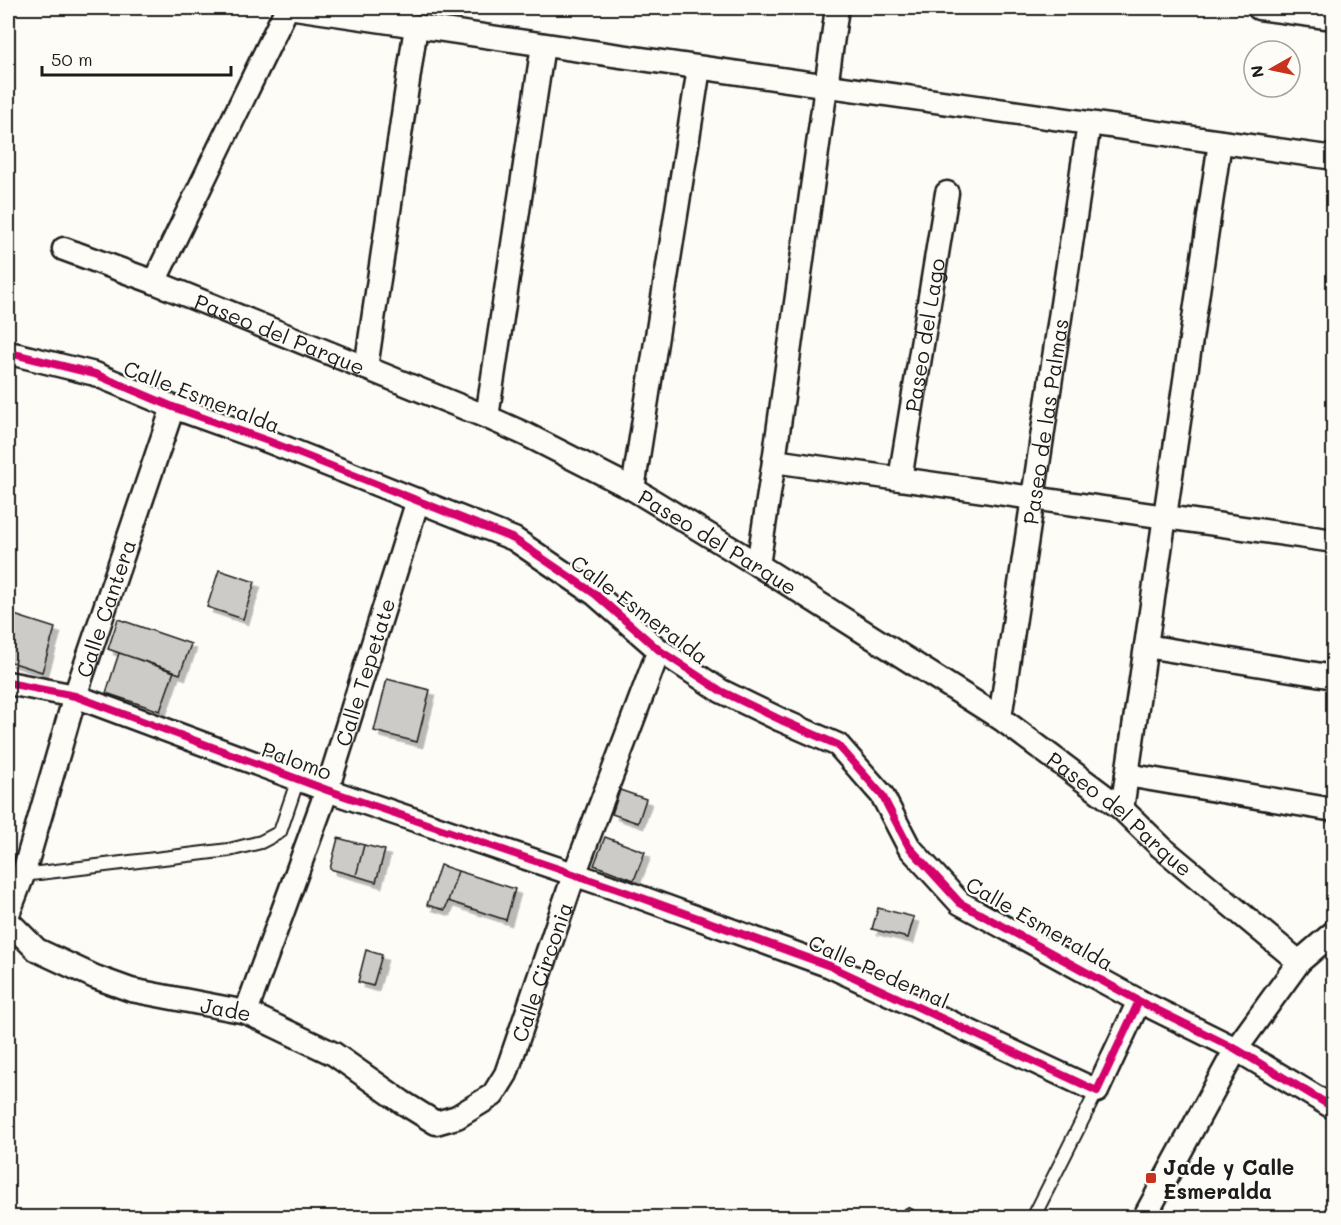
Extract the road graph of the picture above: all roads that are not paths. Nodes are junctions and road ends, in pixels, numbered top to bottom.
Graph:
1 (287, 8) edge
2 (295, 8) edge
3 (837, 8) edge
4 (1259, 8) edge
5 (1334, 18) edge
6 (416, 26) junction
7 (543, 45) junction
8 (699, 68) junction
9 (827, 85) junction
10 (1089, 124) junction
11 (1220, 142) junction
12 (1334, 158) edge
13 (947, 193) dead end
14 (64, 249) dead end
15 (154, 282) junction
16 (8, 353) edge
17 (366, 368) junction
18 (172, 407) junction
19 (487, 417) junction
20 (774, 461) junction
21 (900, 479) junction
22 (633, 489) junction
23 (1033, 498) junction
24 (418, 500) junction
25 (1165, 517) junction
26 (1334, 541) edge
27 (758, 565) junction
28 (1146, 646) junction
29 (658, 650) junction
30 (1334, 677) edge
31 (8, 683) edge
32 (75, 696) junction
33 (1000, 718) junction
34 (1127, 775) junction
35 (297, 779) junction
36 (327, 790) junction
37 (1122, 809) junction
38 (1328, 809) dead end
39 (23, 875) junction
40 (574, 875) junction
41 (8, 914) edge
42 (8, 921) edge
43 (1334, 932) edge
44 (1299, 962) junction
45 (1139, 1001) junction
46 (246, 1012) junction
47 (1236, 1049) junction
48 (1097, 1090) junction
49 (1334, 1108) edge
50 (436, 1123) joint
51 (1033, 1218) edge
52 (1144, 1218) edge

1 - 15 street
2 - 6 street
3 - 9 street
4 - 5 street
6 - 7 street
6 - 17 street
7 - 8 street
7 - 19 street
8 - 9 street
8 - 22 street
9 - 10 street
9 - 20 street
10 - 11 street
10 - 23 street, Paseo de las Palmas
11 - 12 street
11 - 25 street
13 - 21 street, Paseo del Lago
14 - 15 street, Paseo del Parque
15 - 17 street, Paseo del Parque
16 - 18 street, Calle Esmeralda
17 - 19 street, Paseo del Parque
18 - 24 street, Calle Esmeralda
18 - 32 street, Calle Cantera
19 - 22 street, Paseo del Parque
20 - 21 street
20 - 27 street
21 - 23 street
22 - 27 street, Paseo del Parque
23 - 25 street
23 - 33 street, Paseo de las Palmas
24 - 29 street, Calle Esmeralda
24 - 36 street, Calle Tepetate
25 - 26 street
25 - 28 street
27 - 33 street, Paseo del Parque
28 - 30 street
28 - 34 street
29 - 40 street, Calle Circonia
29 - 45 street, Calle Esmeralda
31 - 32 street, Palomo
32 - 35 street, Palomo
32 - 39 street, Calle Cantera
33 - 37 street, Paseo del Parque
34 - 37 street
34 - 38 street
35 - 36 street, Palomo
35 - 39 lane
36 - 40 street, Palomo
36 - 46 street, Calle Tepetate
37 - 44 street, Paseo del Parque
39 - 41 street, Calle Cantera
40 - 48 street, Calle Pedernal
40 - 50 street, Calle Circonia
42 - 46 street, Jade
43 - 44 street
44 - 47 street
45 - 47 street, Calle Esmeralda
45 - 48 street
46 - 50 street, Jade
47 - 49 street, Calle Esmeralda
47 - 52 street
48 - 51 lane

